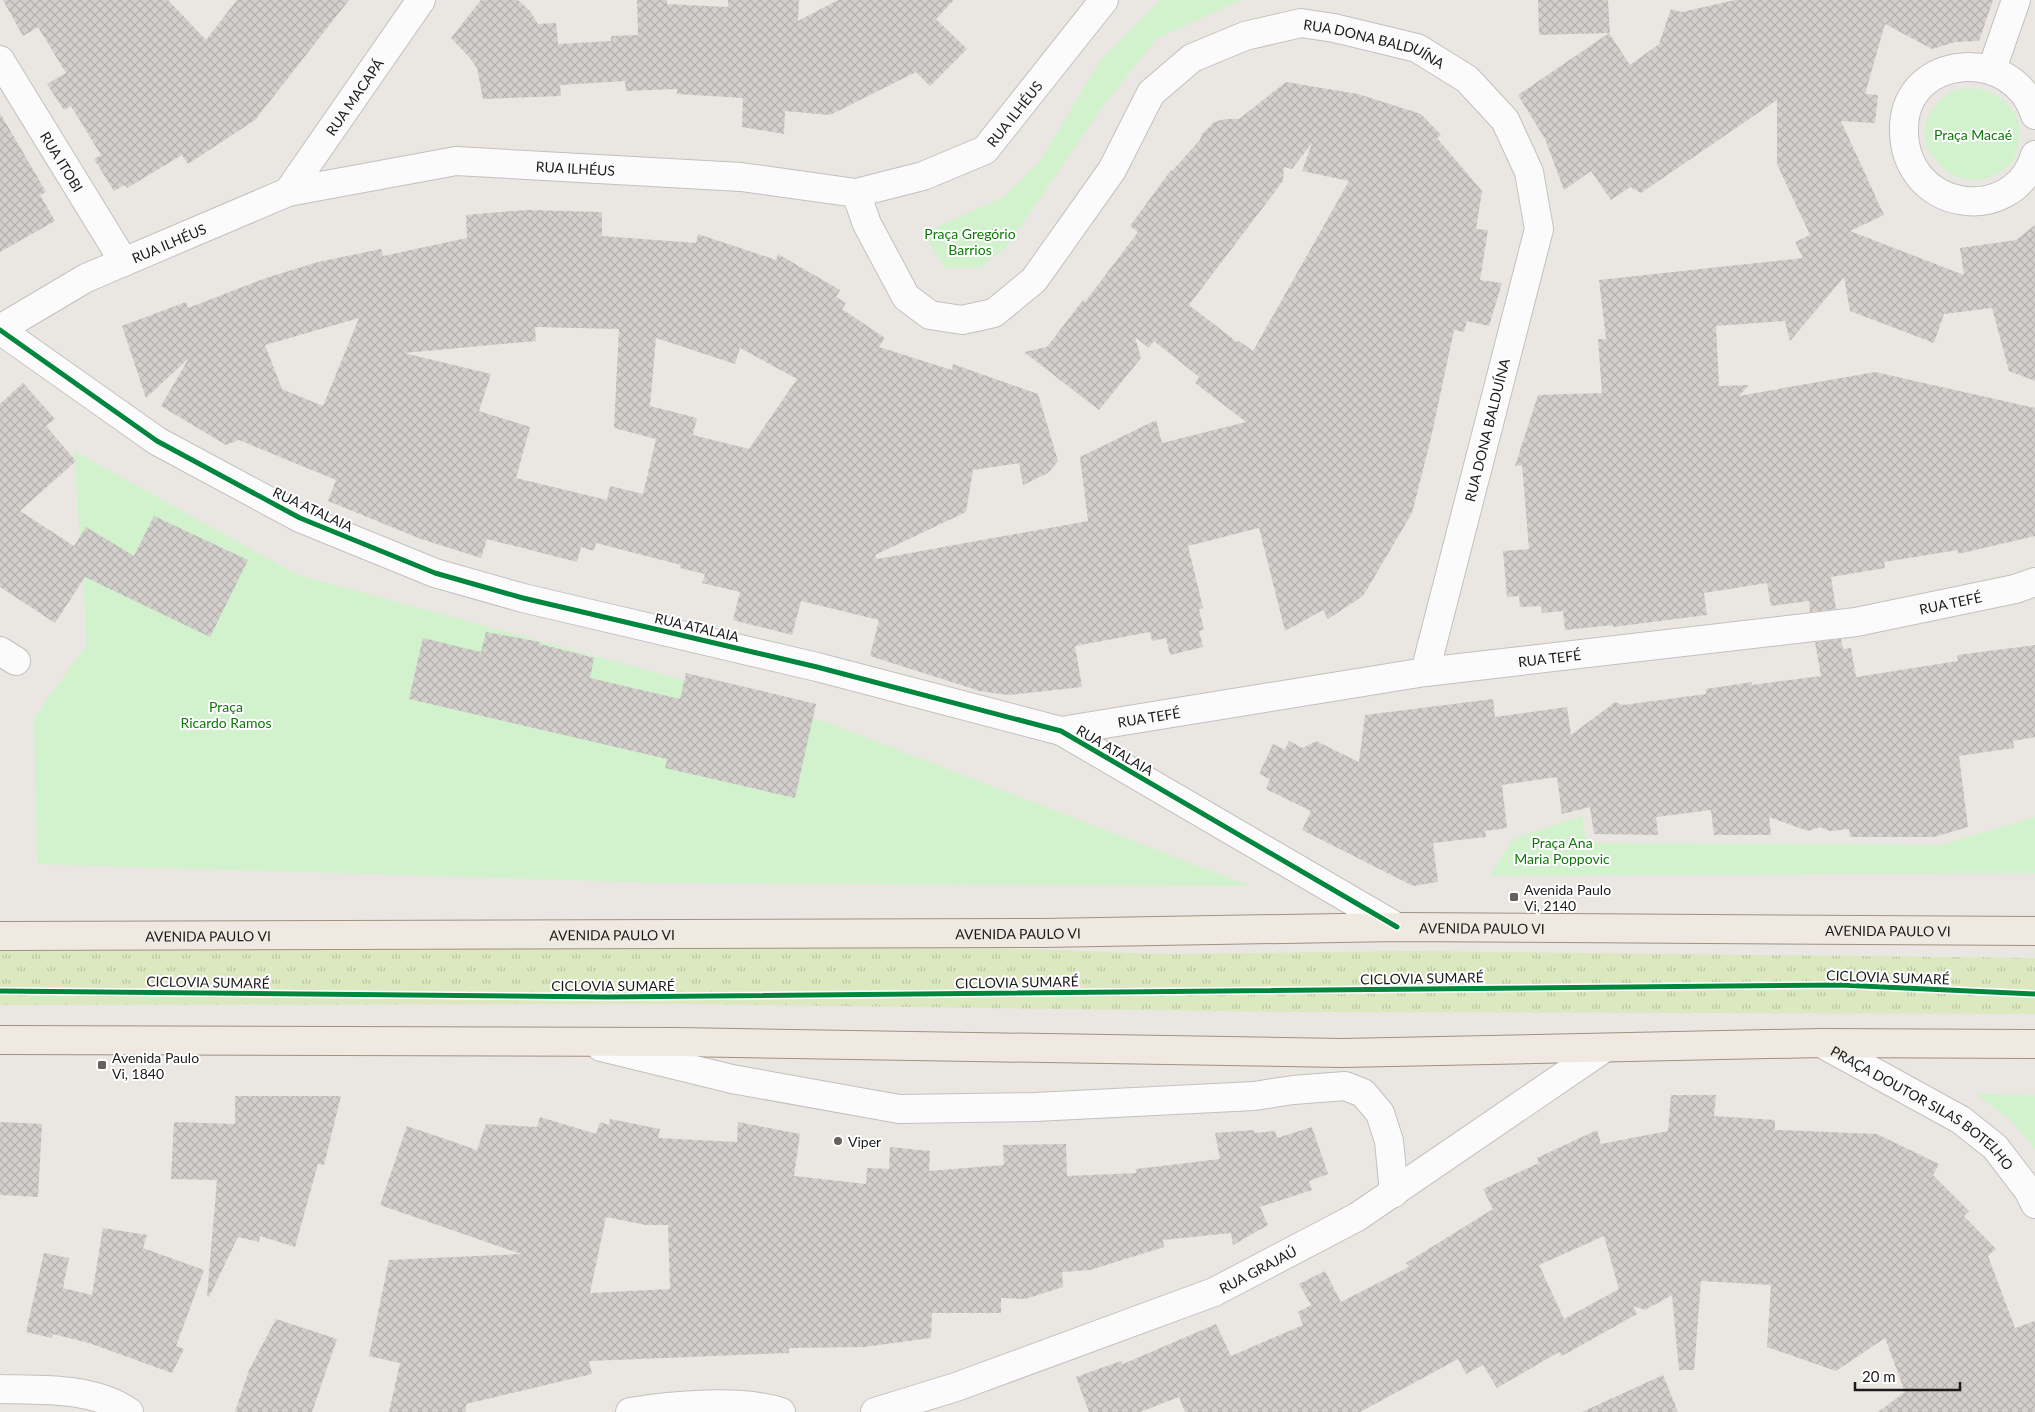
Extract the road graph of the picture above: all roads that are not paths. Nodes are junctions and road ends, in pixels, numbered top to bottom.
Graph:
1 (422, 0) edge
2 (1104, 0) edge
3 (2016, 0) edge
4 (0, 60) edge
5 (1992, 69) junction
6 (2035, 115) edge
7 (2035, 155) edge
8 (288, 192) junction
9 (856, 193) junction
10 (124, 262) junction
11 (0, 330) edge
12 (2035, 582) edge
13 (1425, 672) junction
14 (1061, 731) junction
15 (1397, 927) junction
16 (2035, 932) edge
17 (0, 936) edge
18 (0, 1040) edge
19 (576, 1041) junction
20 (1821, 1044) junction
21 (2035, 1044) edge
22 (1603, 1049) junction
23 (1394, 1194) junction
24 (2035, 1204) edge
25 (0, 1389) edge
26 (129, 1412) edge
27 (630, 1412) edge
28 (781, 1412) edge
29 (875, 1412) edge

1 - 8 street, RUA MACAPÁ
2 - 9 street, RUA ILHÉUS
3 - 5 street
4 - 10 street, RUA ITOBI
5 - 6 street
5 - 7 street
8 - 9 street, RUA ILHÉUS
8 - 10 street, RUA ILHÉUS
9 - 13 street, RUA DONA BALDUÍNA
10 - 11 street, RUA ILHÉUS
11 - 14 street, RUA ATALAIA
12 - 13 street, RUA TEFÉ
13 - 14 street, RUA TEFÉ
14 - 15 street, RUA ATALAIA
15 - 16 main road, AVENIDA PAULO VI
15 - 17 main road, AVENIDA PAULO VI
18 - 19 main road
19 - 22 main road
19 - 23 street
20 - 21 main road
20 - 22 main road
20 - 24 street, PRAÇA DOUTOR SILAS BOTELHO
22 - 23 street, RUA GRAJAÚ
23 - 29 street, RUA GRAJAÚ
25 - 26 street
27 - 28 street

